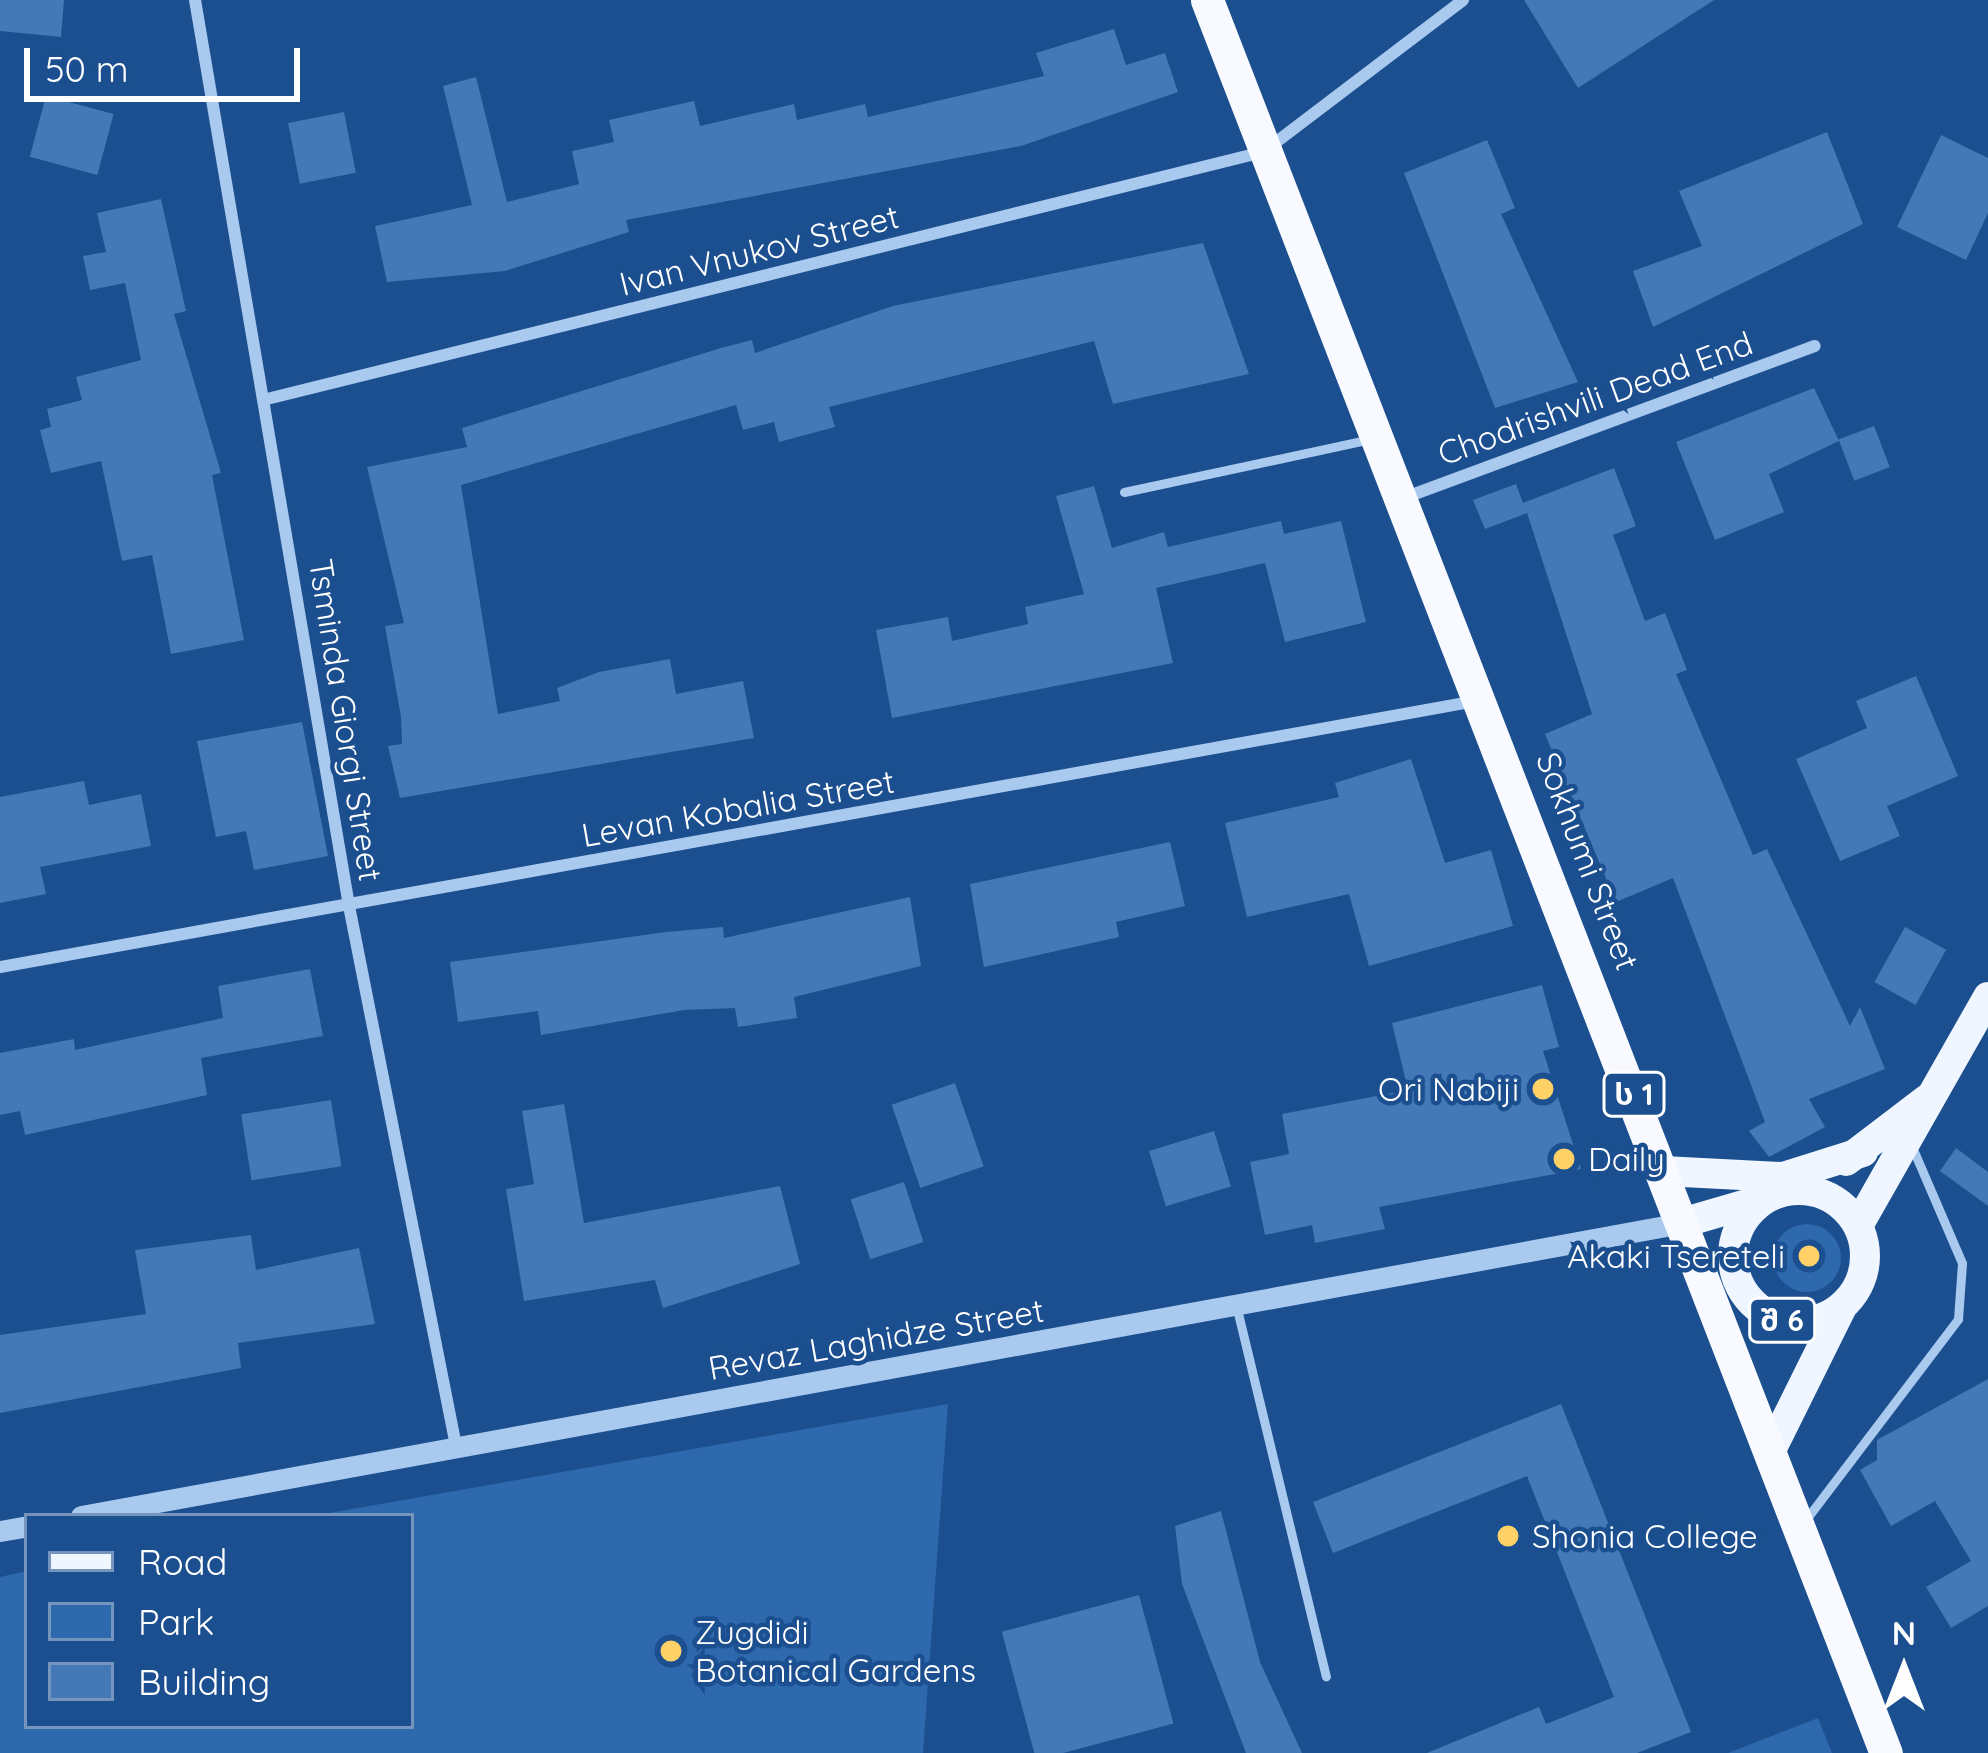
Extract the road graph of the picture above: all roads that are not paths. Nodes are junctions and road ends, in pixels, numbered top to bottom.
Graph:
1 (195, 0) edge
2 (1207, 0) edge
3 (1463, 0) edge
4 (1264, 152) junction
5 (1815, 346) dead end
6 (267, 399) junction
7 (1371, 439) junction
8 (1124, 492) dead end
9 (1394, 501) junction
10 (1485, 699) junction
11 (349, 906) junction
12 (0, 967) edge
13 (1988, 998) edge
14 (1936, 1091) junction
15 (1911, 1143) junction
16 (1863, 1152) junction
17 (1663, 1171) junction
18 (1778, 1194) junction
19 (1682, 1223) junction
20 (1859, 1224) junction
21 (1709, 1300) junction
22 (1237, 1309) junction
23 (1841, 1309) junction
24 (1764, 1314) junction
25 (456, 1446) junction
26 (1772, 1448) junction
27 (97, 1513) edge
28 (1801, 1527) junction
29 (1326, 1676) dead end
30 (1886, 1753) edge

1 - 6 street, Tsminda Giorgi Street
2 - 4 highway, Sokhumi Street / ს 1
3 - 4 street
4 - 6 street, Ivan Vnukov Street
4 - 7 highway, Sokhumi Street / ს 1
5 - 9 street, Chodrishvili Dead End
6 - 11 street, Tsminda Giorgi Street
7 - 8 lane
7 - 9 highway, Sokhumi Street / ს 1
9 - 10 highway, Sokhumi Street / ს 1
10 - 11 street, Levan Kobalia Street
10 - 17 highway, Sokhumi Street / ს 1
11 - 12 street, Levan Kobalia Street
11 - 25 street, Tsminda Giorgi Street
13 - 14 main road
14 - 15 main road
14 - 16 main road
15 - 20 main road
15 - 28 lane
16 - 17 main road
16 - 18 main road
17 - 19 highway, Sokhumi Street / ს 1
18 - 19 main road
18 - 20 main road
18 - 24 main road, შ 6
19 - 21 highway, Sokhumi Street / ს 1
19 - 22 street, Revaz Laghidze Street
20 - 23 main road, შ 6
21 - 24 main road, შ 6
21 - 26 highway, Sokhumi Street / ს 1
22 - 25 street, Revaz Laghidze Street
22 - 29 lane
23 - 24 main road, შ 6
23 - 26 main road, შ 6
25 - 27 street, Revaz Laghidze Street
26 - 28 highway, Sokhumi Street / ს 1
28 - 30 highway, Sokhumi Street / ს 1

